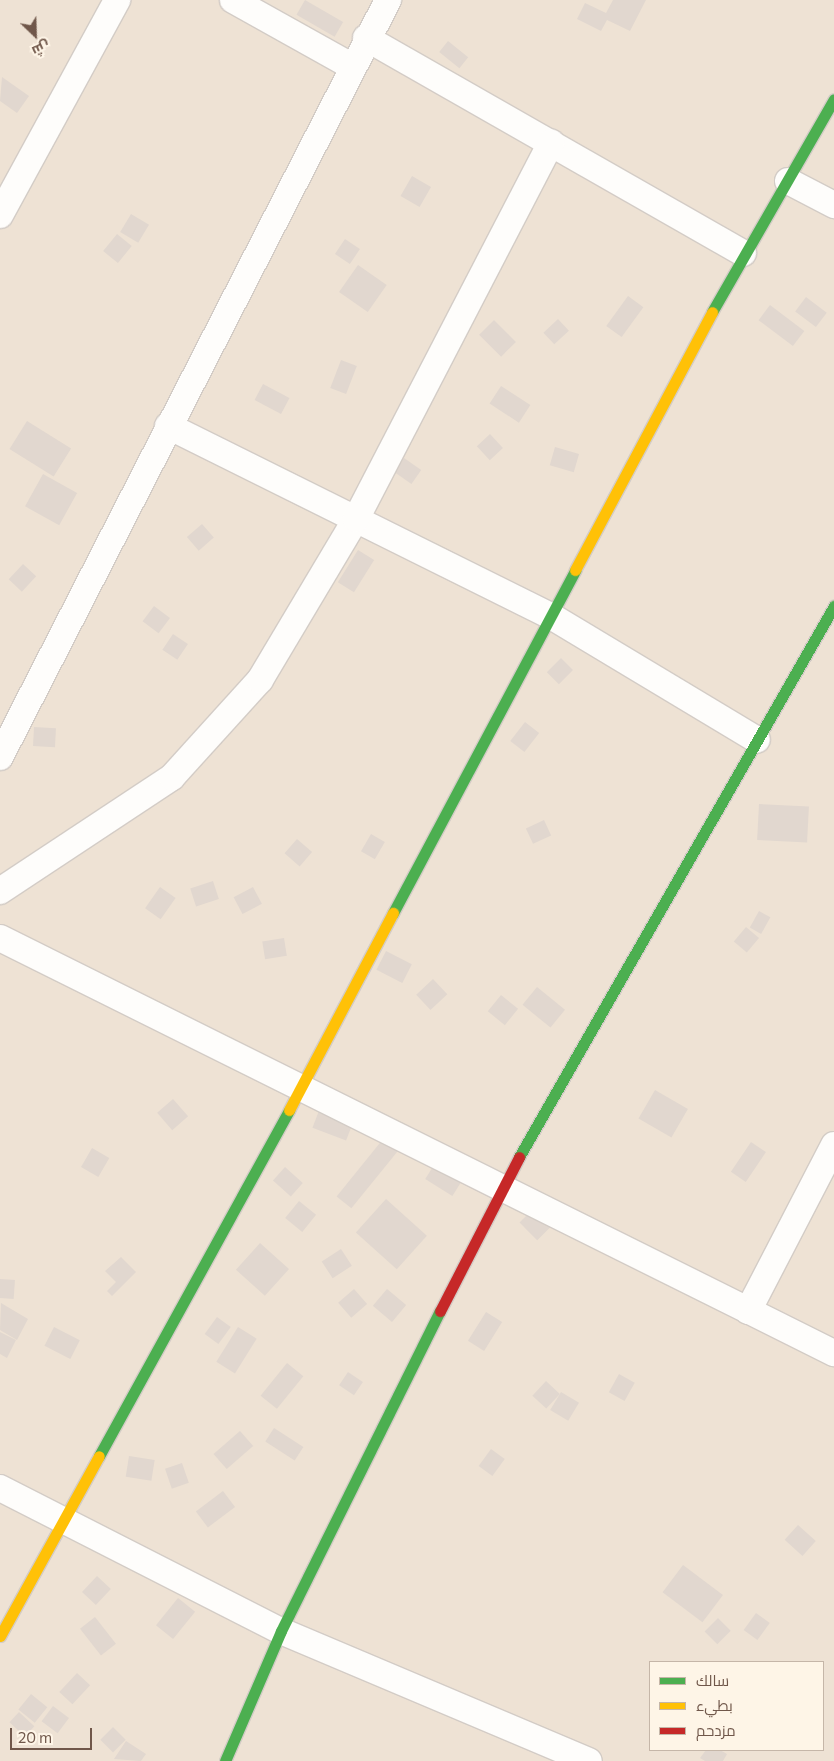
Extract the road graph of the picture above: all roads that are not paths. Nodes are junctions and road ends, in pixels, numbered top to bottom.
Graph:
1 (118, 0) edge
2 (233, 0) edge
3 (388, 0) edge
4 (366, 38) junction
5 (351, 66) junction
6 (834, 99) edge
7 (551, 143) junction
8 (788, 181) junction
9 (834, 205) edge
10 (0, 215) edge
11 (743, 253) junction
12 (168, 426) junction
13 (356, 519) junction
14 (834, 606) edge
15 (551, 616) junction
16 (757, 740) junction
17 (0, 757) edge
18 (0, 890) edge
19 (0, 938) edge
20 (301, 1087) junction
21 (834, 1145) edge
22 (502, 1187) junction
23 (748, 1311) junction
24 (834, 1352) edge
25 (0, 1488) edge
26 (62, 1522) junction
27 (281, 1631) junction
28 (0, 1636) edge
29 (225, 1761) edge
30 (589, 1761) edge

1 - 10 street
2 - 5 street
3 - 4 street
4 - 5 street
4 - 7 street
5 - 12 street
6 - 8 street
7 - 11 street
7 - 13 street
8 - 9 street
8 - 11 street
11 - 15 street
12 - 13 street
12 - 17 street
13 - 15 street
13 - 18 street
14 - 16 street
15 - 16 street
15 - 20 street
16 - 22 street
19 - 20 street
20 - 22 street
20 - 26 street
21 - 23 street
22 - 23 street
22 - 27 street
23 - 24 street
25 - 26 street
26 - 27 street
26 - 28 street
27 - 29 street
27 - 30 street

